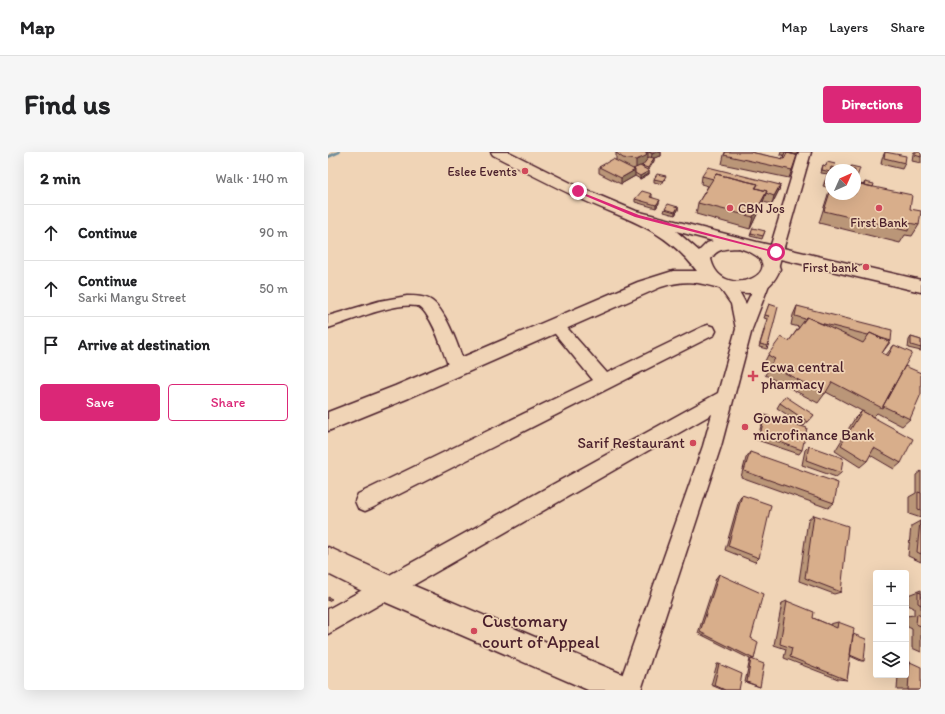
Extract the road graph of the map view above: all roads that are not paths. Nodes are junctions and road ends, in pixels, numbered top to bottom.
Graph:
1 (498, 152) edge
2 (805, 152) edge
3 (637, 216) junction
4 (744, 244) junction
5 (702, 258) junction
6 (823, 263) junction
7 (770, 269) junction
8 (901, 281) junction
9 (721, 283) junction
10 (921, 283) edge
11 (644, 286) junction
12 (921, 286) edge
13 (328, 322) edge
14 (556, 325) junction
15 (744, 329) junction
16 (708, 331) dead end
17 (458, 368) junction
18 (605, 382) junction
19 (724, 398) junction
20 (329, 421) edge
21 (365, 501) dead end
22 (328, 560) edge
23 (388, 589) junction
24 (328, 622) edge
25 (623, 690) edge
26 (628, 690) edge

1 - 3 main road
2 - 7 street
3 - 4 main road
3 - 5 main road
4 - 5 main road
4 - 7 main road
5 - 9 main road
5 - 11 main road
6 - 7 main road
6 - 7 main road
6 - 8 main road
7 - 9 main road
7 - 15 street
8 - 10 main road
8 - 12 main road
9 - 11 main road
9 - 15 street
11 - 14 main road
13 - 17 street
14 - 17 main road
14 - 18 street
15 - 19 street
16 - 18 street
17 - 20 main road
18 - 21 street
19 - 23 street
19 - 26 street
22 - 23 main road
23 - 24 street
23 - 25 main road

